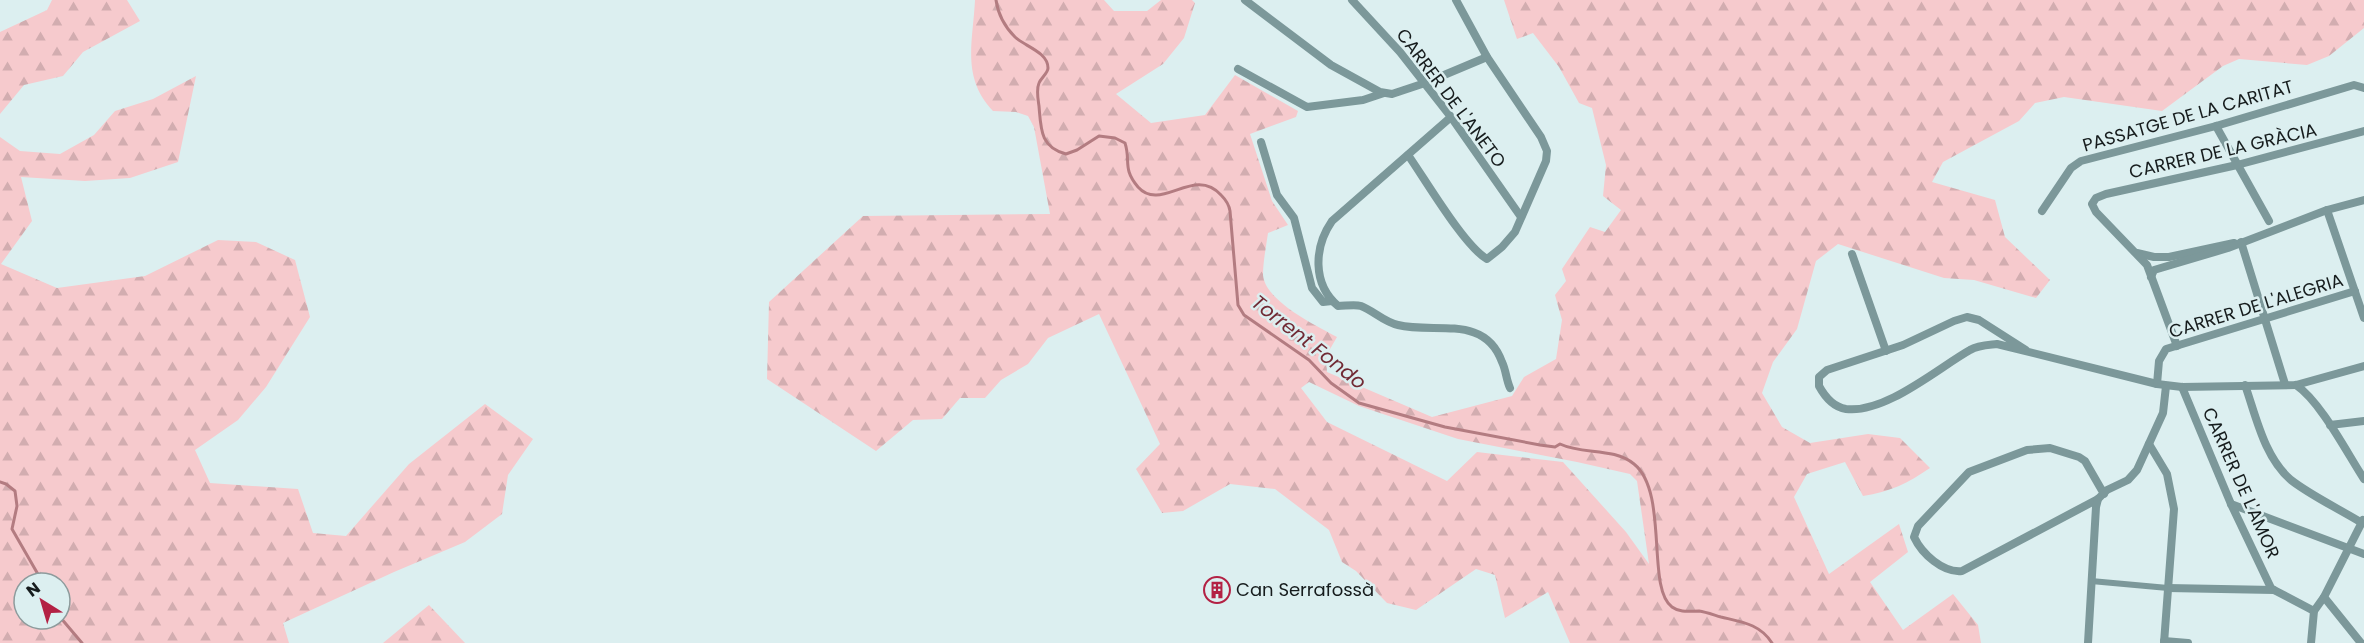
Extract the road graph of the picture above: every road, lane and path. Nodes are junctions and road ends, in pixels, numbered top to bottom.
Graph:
1 (1245, 0) edge
2 (1352, 0) edge
3 (1456, 0) edge
4 (1487, 57) junction
5 (1238, 69) dead end
6 (1425, 83) junction
7 (2364, 88) edge
8 (1388, 93) junction
9 (1451, 117) junction
10 (2216, 126) junction
11 (2364, 130) edge
12 (1261, 142) dead end
13 (1408, 155) junction
14 (2237, 165) junction
15 (2364, 200) edge
16 (2327, 210) junction
17 (2042, 211) dead end
18 (1521, 218) junction
19 (2269, 221) dead end
20 (2241, 242) junction
21 (2136, 252) junction
22 (1852, 254) dead end
23 (2151, 277) junction
24 (2355, 291) junction
25 (1332, 301) junction
26 (2265, 318) junction
27 (2364, 318) edge
28 (2177, 346) junction
29 (2026, 350) junction
30 (1886, 351) junction
31 (2364, 366) edge
32 (2285, 384) junction
33 (2162, 385) junction
34 (2246, 385) junction
35 (2296, 385) junction
36 (2182, 387) junction
37 (1510, 388) dead end
38 (2364, 421) edge
39 (2330, 425) junction
40 (2149, 444) junction
41 (2364, 479) edge
42 (2101, 497) junction
43 (2231, 504) junction
44 (2363, 521) edge
45 (2348, 547) junction
46 (2364, 554) edge
47 (2091, 581) junction
48 (2168, 588) junction
49 (2274, 590) junction
50 (2324, 597) junction
51 (2314, 611) junction
52 (2164, 642) edge
53 (2088, 643) edge
54 (2188, 643) edge
55 (2311, 643) edge
56 (2361, 643) edge

1 - 8 street
2 - 6 street, CARRER DE L'ANETO
3 - 4 street
4 - 6 street
4 - 18 street
5 - 8 street
6 - 8 street
6 - 9 street, CARRER DE L'ANETO
7 - 10 street, PASSATGE DE LA CARITAT
9 - 13 street
9 - 18 street, CARRER DE L'ANETO
10 - 14 street
10 - 17 street, PASSATGE DE LA CARITAT
11 - 14 street, CARRER DE LA GRÀCIA
12 - 25 street
13 - 18 street
13 - 25 street
14 - 19 street
14 - 21 street, CARRER DE LA GRÀCIA
15 - 16 street
16 - 20 street
16 - 24 street
20 - 21 street
20 - 23 street
20 - 26 street
21 - 23 street
22 - 30 street
23 - 28 street
24 - 26 street, CARRER DE L'ALEGRIA
24 - 27 street
25 - 37 street
26 - 28 street, CARRER DE L'ALEGRIA
26 - 32 street
28 - 33 street, CARRER DE L'ALEGRIA
29 - 30 street
29 - 30 street
29 - 33 street
31 - 35 street
32 - 34 street
32 - 35 street
33 - 36 street
33 - 40 street
34 - 36 street
34 - 44 street
35 - 39 street
36 - 43 street, CARRER DE L'AMOR
38 - 39 street
39 - 41 street
40 - 42 street
40 - 48 street
42 - 42 street
42 - 47 street
43 - 45 street
43 - 49 street, CARRER DE L'AMOR
44 - 45 street
45 - 46 street
45 - 50 street
47 - 48 street
47 - 53 street
48 - 49 street
48 - 52 street
49 - 51 street
50 - 51 street
50 - 56 street
51 - 55 street
52 - 54 street

